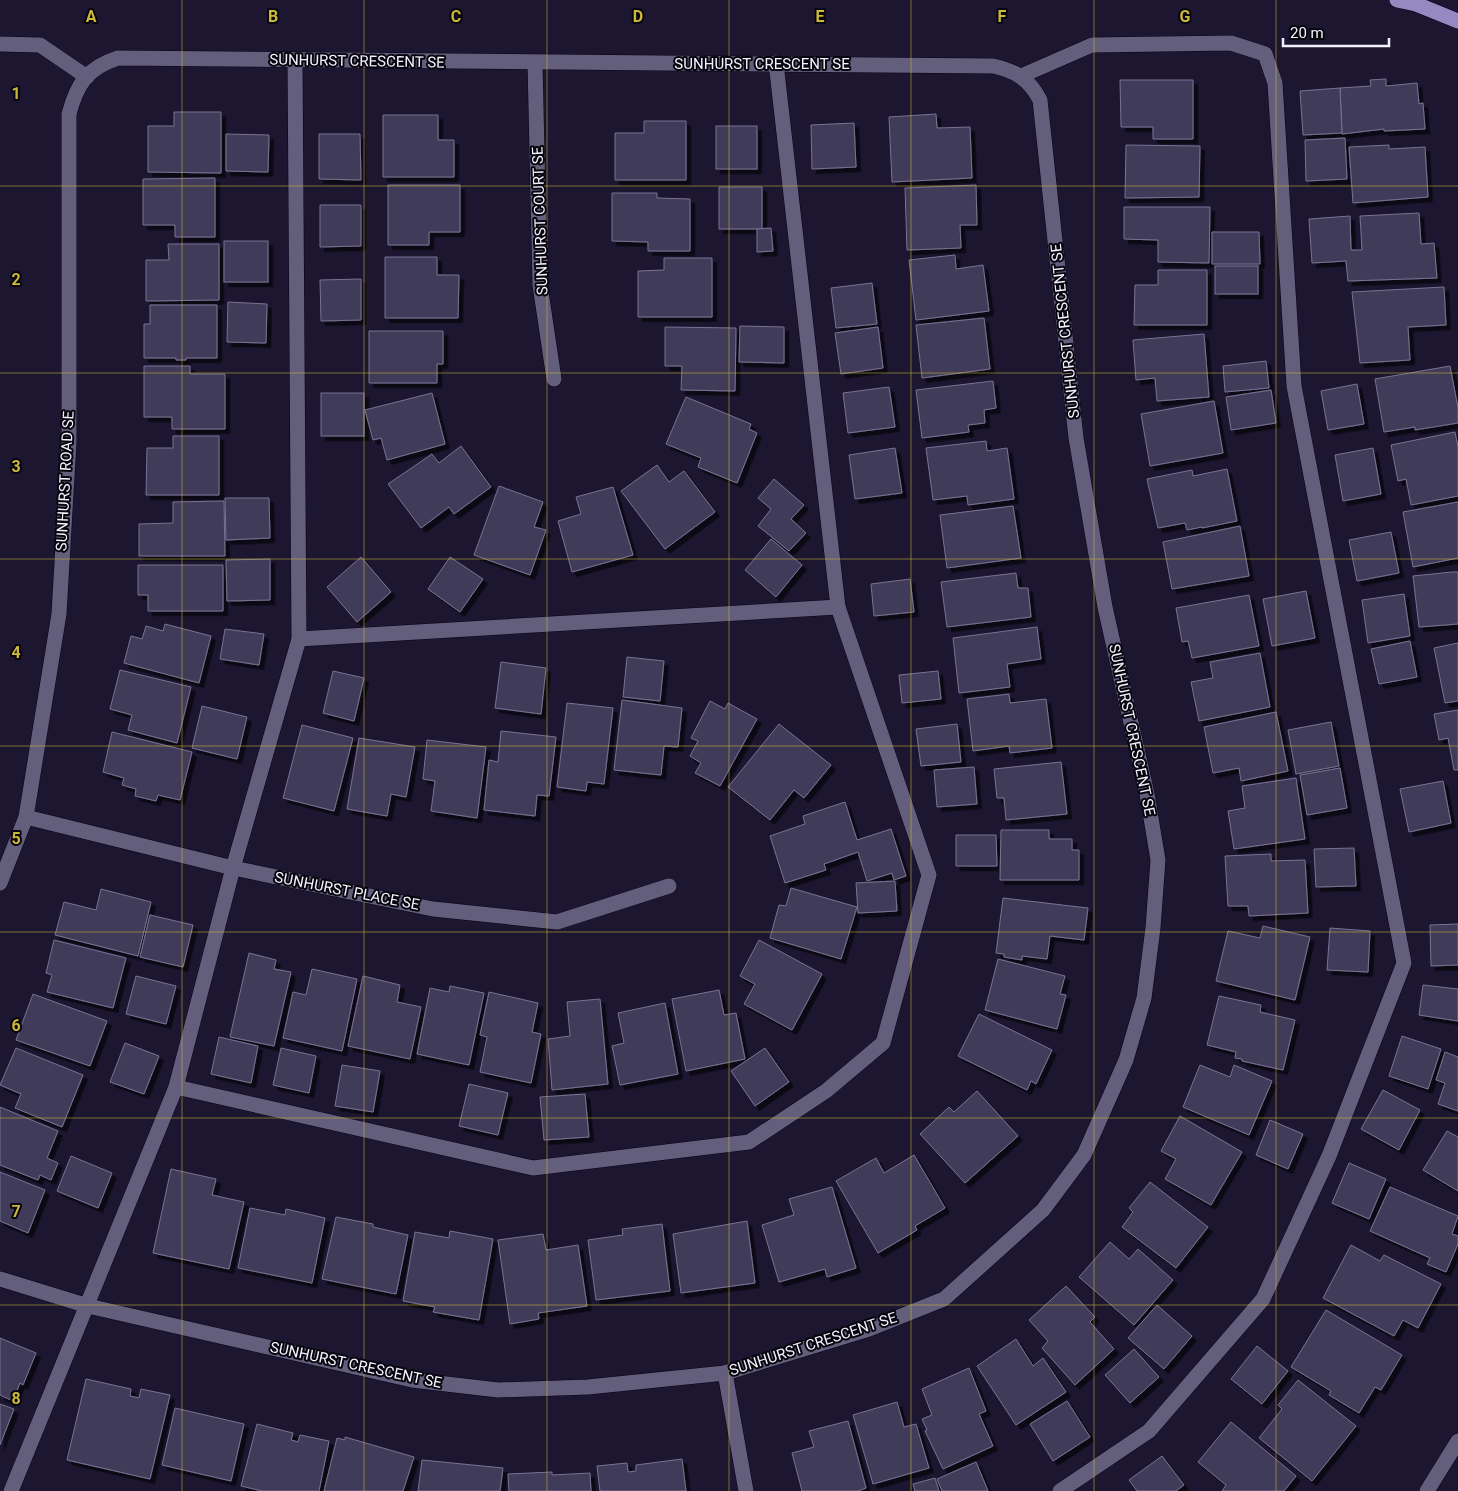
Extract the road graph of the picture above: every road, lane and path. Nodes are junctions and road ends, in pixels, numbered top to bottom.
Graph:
1 (1397, 0) edge
2 (1458, 21) edge
3 (0, 44) edge
4 (295, 60) junction
5 (535, 63) junction
6 (776, 63) junction
7 (1021, 76) junction
8 (87, 77) junction
9 (554, 380) dead end
10 (838, 607) junction
11 (299, 639) junction
12 (26, 817) junction
13 (233, 868) junction
14 (0, 883) edge
15 (670, 886) dead end
16 (176, 1087) junction
17 (0, 1279) edge
18 (88, 1306) junction
19 (725, 1373) junction
20 (1458, 1441) edge
21 (10, 1491) edge
22 (746, 1491) edge
23 (1060, 1491) edge
24 (1428, 1491) edge

1 - 2 main road
3 - 8 street
4 - 5 street, SUNHURST CRESCENT SE
4 - 8 street, SUNHURST CRESCENT SE
4 - 11 street
5 - 6 street, SUNHURST CRESCENT SE
5 - 9 street, SUNHURST COURT SE
6 - 7 street, SUNHURST CRESCENT SE
6 - 10 street
7 - 19 street, SUNHURST CRESCENT SE
7 - 23 street
8 - 12 street, SUNHURST ROAD SE
10 - 11 street
10 - 16 street
11 - 13 street
12 - 13 street, SUNHURST PLACE SE
12 - 14 street, SUNHURST ROAD SE
13 - 15 street, SUNHURST PLACE SE
13 - 16 street
16 - 18 street
17 - 18 street, SUNHURST CRESCENT SE
18 - 19 street, SUNHURST CRESCENT SE
18 - 21 street
19 - 22 street
20 - 24 street

